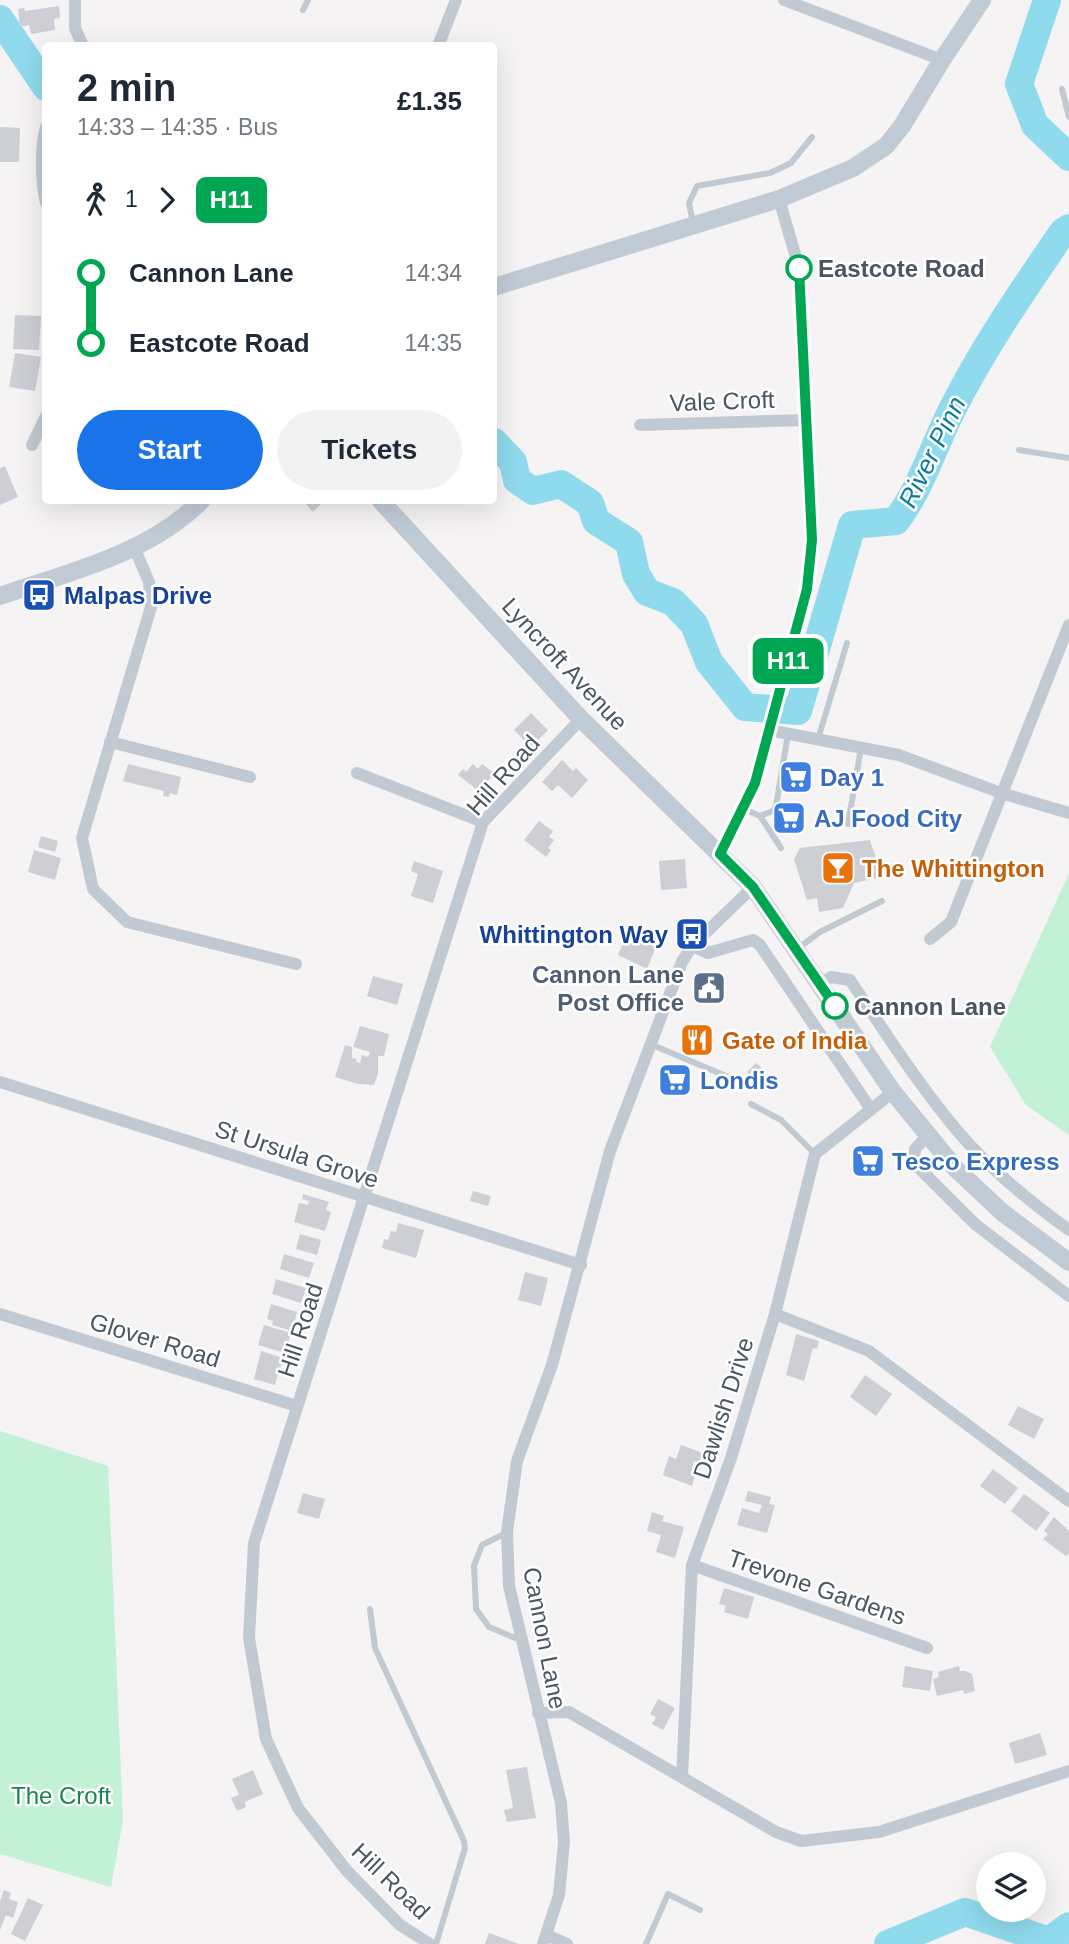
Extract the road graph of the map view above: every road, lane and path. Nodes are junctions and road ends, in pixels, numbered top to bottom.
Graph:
1 (75, 0) edge
2 (307, 0) edge
3 (456, 0) edge
4 (784, 0) edge
5 (982, 0) edge
6 (303, 10) dead end
7 (75, 28) junction
8 (71, 42) edge
9 (81, 42) edge
10 (440, 42) edge
11 (942, 60) junction
12 (1062, 89) dead end
13 (1069, 117) edge
14 (812, 137) dead end
15 (779, 199) junction
16 (693, 225) junction
17 (497, 285) edge
18 (806, 419) junction
19 (42, 424) edge
20 (640, 425) dead end
21 (32, 445) dead end
22 (1019, 450) dead end
23 (1069, 458) edge
24 (197, 504) edge
25 (384, 504) edge
26 (134, 547) junction
27 (0, 596) edge
28 (1069, 625) edge
29 (848, 643) dead end
30 (581, 719) junction
31 (771, 724) junction
32 (788, 734) junction
33 (818, 739) junction
34 (110, 742) junction
35 (861, 748) junction
36 (357, 773) dead end
37 (250, 777) dead end
38 (1001, 793) junction
39 (744, 809) junction
40 (1069, 813) edge
41 (760, 816) junction
42 (483, 822) junction
43 (848, 824) dead end
44 (781, 848) dead end
45 (720, 854) junction
46 (753, 887) junction
47 (882, 901) dead end
48 (930, 939) dead end
49 (692, 946) junction
50 (796, 950) junction
51 (296, 964) dead end
52 (820, 984) junction
53 (650, 1044) junction
54 (0, 1082) edge
55 (745, 1084) dead end
56 (893, 1092) junction
57 (751, 1104) dead end
58 (870, 1108) junction
59 (928, 1135) junction
60 (815, 1154) junction
61 (365, 1197) junction
62 (1069, 1230) edge
63 (1069, 1262) edge
64 (581, 1265) junction
65 (1069, 1296) edge
66 (0, 1314) edge
67 (775, 1314) junction
68 (297, 1406) junction
69 (1069, 1501) edge
70 (507, 1532) junction
71 (692, 1565) junction
72 (370, 1609) dead end
73 (520, 1640) junction
74 (927, 1648) dead end
75 (538, 1713) junction
76 (1069, 1771) edge
77 (682, 1777) junction
78 (700, 1910) dead end
79 (545, 1940) edge
80 (430, 1944) edge
81 (436, 1944) edge
82 (566, 1944) edge
83 (646, 1944) edge

1 - 7 street
2 - 6 lane
3 - 10 street
4 - 11 street
5 - 11 street
7 - 8 street
7 - 9 street
11 - 15 street
12 - 13 lane
14 - 16 lane
15 - 16 street
15 - 18 street
16 - 17 street
18 - 20 street, Vale Croft
18 - 31 street
19 - 21 street
22 - 23 lane
24 - 26 street
25 - 30 street, Lyncroft Avenue
26 - 27 street
26 - 34 street
28 - 38 street
29 - 33 lane
30 - 42 street, Hill Road
30 - 45 street, Lyncroft Avenue
31 - 32 street
31 - 39 street
32 - 33 street
32 - 41 lane
33 - 35 street
34 - 37 street
34 - 51 street
35 - 38 street
35 - 43 lane
36 - 42 street
38 - 40 street
38 - 48 street
39 - 41 lane
39 - 45 street
41 - 44 lane
42 - 61 street, Hill Road
45 - 46 street
46 - 49 street, Cannon Lane
46 - 50 street
47 - 50 lane
49 - 53 street, Cannon Lane
49 - 58 street
50 - 52 street
52 - 56 street
52 - 62 street
53 - 55 lane
53 - 64 street, Cannon Lane
54 - 61 street, St Ursula Grove
56 - 58 street
56 - 59 street
57 - 60 lane
58 - 60 street
59 - 63 street
59 - 65 street
60 - 67 street, Dawlish Drive
61 - 64 street, St Ursula Grove
61 - 68 street, Hill Road
64 - 70 street, Cannon Lane
66 - 68 street, Glover Road
67 - 69 street
67 - 71 street, Dawlish Drive
68 - 80 street, Hill Road
70 - 73 street, Cannon Lane
70 - 73 lane
71 - 74 street, Trevone Gardens
71 - 77 street, Dawlish Drive
72 - 81 lane
73 - 75 street, Cannon Lane
75 - 77 street
75 - 79 street, Cannon Lane
76 - 77 street
78 - 83 lane
79 - 82 street

